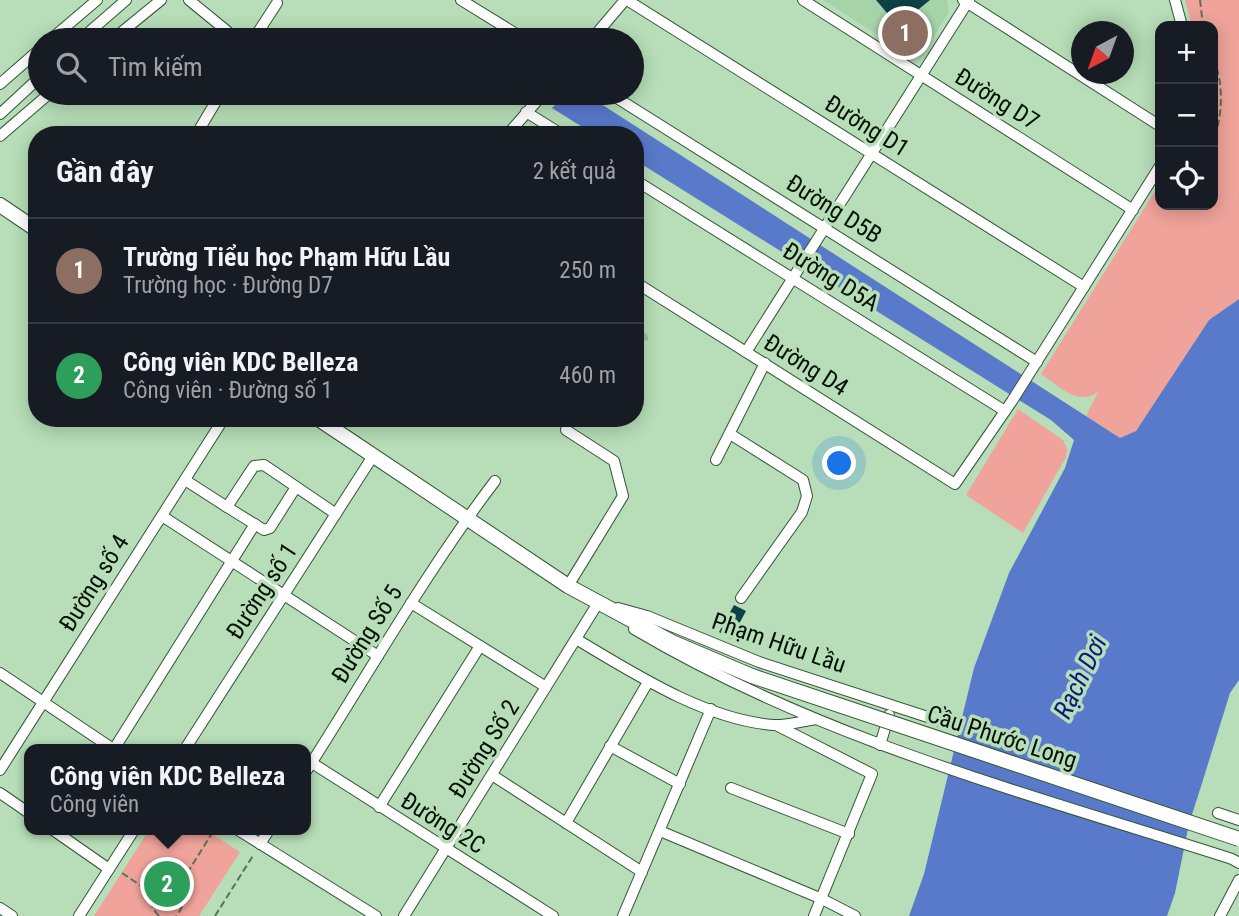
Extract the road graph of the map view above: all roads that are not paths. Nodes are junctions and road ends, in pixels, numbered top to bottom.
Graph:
1 (95, 0) edge
2 (126, 0) edge
3 (161, 0) edge
4 (190, 0) edge
5 (461, 0) edge
6 (626, 0) edge
7 (803, 0) edge
8 (1175, 0) edge
9 (965, 1) edge
10 (276, 3) dead end
11 (1181, 21) edge
12 (64, 28) edge
13 (94, 28) edge
14 (127, 28) edge
15 (223, 28) edge
16 (260, 28) edge
17 (506, 28) edge
18 (602, 28) edge
19 (28, 60) edge
20 (920, 75) junction
21 (0, 84) edge
22 (28, 88) edge
23 (36, 105) edge
24 (213, 105) edge
25 (533, 105) edge
26 (627, 105) edge
27 (526, 112) junction
28 (0, 114) edge
29 (1155, 122) edge
30 (201, 126) edge
31 (514, 126) edge
32 (549, 126) edge
33 (0, 136) edge
34 (870, 153) junction
35 (1155, 174) edge
36 (644, 186) edge
37 (0, 205) edge
38 (1133, 210) junction
39 (28, 220) edge
40 (821, 231) junction
41 (792, 277) junction
42 (1084, 287) junction
43 (644, 288) edge
44 (746, 352) junction
45 (765, 363) junction
46 (1034, 366) junction
47 (1008, 406) junction
48 (218, 427) edge
49 (330, 427) edge
50 (566, 430) dead end
51 (730, 434) junction
52 (373, 456) junction
53 (716, 460) dead end
54 (185, 480) junction
55 (495, 481) dead end
56 (296, 487) junction
57 (227, 507) junction
58 (336, 514) junction
59 (162, 516) junction
60 (466, 519) junction
61 (255, 524) junction
62 (232, 561) junction
63 (568, 586) junction
64 (284, 595) junction
65 (741, 597) dead end
66 (411, 603) junction
67 (598, 603) junction
68 (576, 639) junction
69 (480, 646) junction
70 (378, 656) junction
71 (0, 673) edge
72 (752, 676) joint
73 (648, 682) junction
74 (546, 688) junction
75 (43, 704) junction
76 (892, 705) junction
77 (711, 709) junction
78 (817, 719) junction
79 (946, 723) dead end
80 (776, 725) junction
81 (106, 744) edge
82 (117, 744) edge
83 (189, 744) edge
84 (610, 746) junction
85 (883, 746) junction
86 (311, 763) edge
87 (0, 770) edge
88 (311, 770) edge
89 (492, 775) junction
90 (680, 784) junction
91 (731, 788) dead end
92 (0, 793) edge
93 (379, 807) junction
94 (24, 810) edge
95 (1218, 813) dead end
96 (1239, 820) edge
97 (565, 822) junction
98 (660, 831) junction
99 (849, 834) junction
100 (61, 835) edge
101 (131, 835) edge
102 (246, 835) edge
103 (266, 835) edge
104 (1239, 839) edge
105 (260, 844) junction
106 (445, 850) junction
107 (1235, 861) edge
108 (110, 867) junction
109 (642, 872) junction
110 (1239, 880) edge
111 (822, 899) junction
112 (0, 908) edge
113 (12, 916) edge
114 (79, 916) edge
115 (376, 916) edge
116 (404, 916) edge
117 (553, 916) edge
118 (623, 916) edge
119 (814, 916) edge
120 (855, 916) edge
121 (1220, 916) edge

1 - 12 street
2 - 13 street
3 - 14 street
4 - 15 street
5 - 17 street
6 - 18 street
6 - 34 street, Đường D1
7 - 20 street, Đường D7
8 - 11 street
9 - 20 street
9 - 29 street
10 - 16 street
19 - 21 street
20 - 34 street
20 - 38 street, Đường D7
22 - 28 street
23 - 33 street
24 - 30 street
25 - 27 street
26 - 40 street, Đường D5B
27 - 31 street
27 - 32 street
34 - 40 street
34 - 42 street, Đường D1
35 - 38 street
36 - 41 street, Đường D5A
37 - 39 main road
38 - 42 street
40 - 41 street
40 - 46 street, Đường D5B
41 - 44 street
41 - 47 street, Đường D5A
42 - 46 street
43 - 44 street, Đường D4
44 - 45 street, Đường D4
45 - 47 street, Đường D4
45 - 51 street
46 - 47 street
48 - 54 street, Đường số 4
49 - 52 main road, Phạm Hữu Lầu
50 - 63 street
51 - 53 street
51 - 65 street
52 - 58 street, Đường số 1
52 - 60 main road, Phạm Hữu Lầu
54 - 57 street
54 - 59 street, Đường số 4
55 - 60 street, Đường Số 5
56 - 57 street
56 - 58 street
56 - 61 street
57 - 61 street
58 - 64 street, Đường số 1
59 - 62 street, Đường Số 5
59 - 75 street, Đường số 4
60 - 63 main road, Phạm Hữu Lầu
60 - 66 street, Đường Số 5
61 - 62 street
62 - 64 street, Đường Số 5
62 - 82 street
63 - 67 main road, Phạm Hữu Lầu
64 - 70 street, Đường Số 5
64 - 83 street, Đường số 1
66 - 69 street
66 - 70 street, Đường Số 5
67 - 68 street, Đường Số 2
67 - 72 main road, Phạm Hữu Lầu
67 - 76 street, Phạm Hữu Lầu
67 - 78 street, Phạm Hữu Lầu
68 - 73 street
68 - 74 street, Đường Số 2
69 - 74 street
69 - 93 street
70 - 86 street, Đường Số 5
71 - 75 street
72 - 104 main road, Cầu Phước Long, bridge
73 - 77 street
73 - 84 street
74 - 89 street, Đường Số 2
75 - 81 street
75 - 87 street, Đường số 4
76 - 79 street, Phạm Hữu Lầu
76 - 85 street
77 - 80 street
77 - 90 street
78 - 80 street
78 - 85 street, Phạm Hữu Lầu
80 - 99 street
84 - 90 street
84 - 97 street
85 - 107 street, Cầu Phước Long
88 - 93 street, Đường 2C
89 - 97 street
89 - 106 street, Đường Số 2
90 - 98 street
91 - 99 street
92 - 94 street
93 - 106 street, Đường 2C
95 - 96 street
97 - 109 street
98 - 109 street
98 - 111 street
99 - 111 street
100 - 108 street
101 - 108 street
102 - 105 street
103 - 105 street
105 - 115 street
106 - 116 street, Đường Số 2
106 - 117 street, Đường 2C
108 - 114 street
109 - 118 street
110 - 121 street
111 - 119 street
111 - 120 street
112 - 113 street

